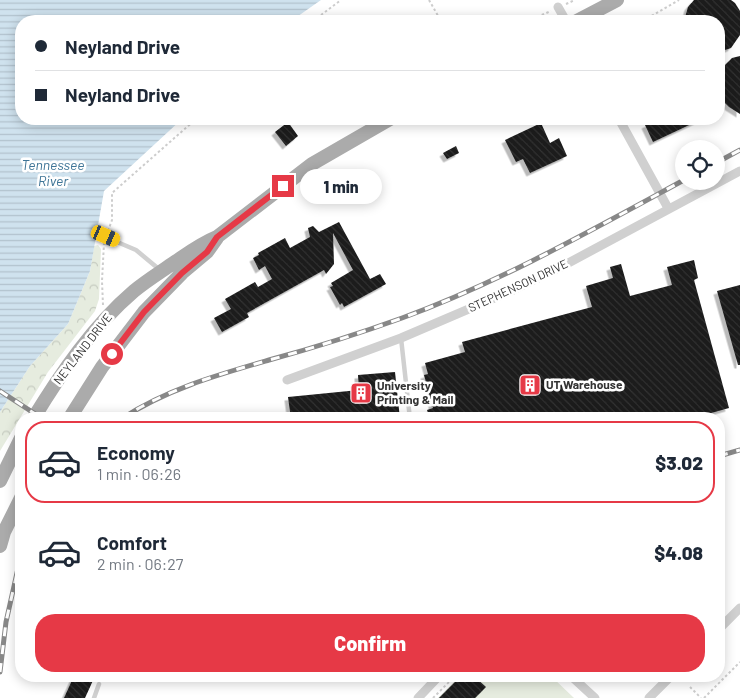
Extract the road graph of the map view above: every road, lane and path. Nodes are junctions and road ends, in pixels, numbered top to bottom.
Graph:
1 (341, 0) edge
2 (429, 0) edge
3 (617, 0) edge
4 (679, 0) edge
5 (558, 8) dead end
6 (321, 15) edge
7 (438, 15) edge
8 (562, 15) edge
9 (588, 15) edge
10 (653, 15) edge
11 (189, 125) edge
12 (378, 125) edge
13 (622, 125) edge
14 (740, 172) edge
15 (668, 208) junction
16 (96, 233) dead end
17 (106, 236) junction
18 (217, 237) junction
19 (162, 271) junction
20 (103, 307) dead end
21 (401, 338) junction
22 (287, 380) dead end
23 (38, 412) edge
24 (73, 412) edge
25 (409, 412) edge
26 (15, 450) edge
27 (0, 481) edge
28 (15, 510) edge
29 (0, 546) edge
30 (740, 608) edge
31 (725, 623) edge
32 (740, 662) edge
33 (725, 676) edge
34 (433, 682) edge
35 (449, 682) edge
36 (578, 682) edge
37 (665, 682) edge
38 (719, 682) edge
39 (99, 684) dead end
40 (690, 687) dead end
41 (94, 698) edge
42 (418, 698) edge
43 (433, 698) edge
44 (595, 698) edge
45 (649, 698) edge
46 (702, 698) edge

1 - 6 path
2 - 7 path
3 - 9 main road
4 - 10 path
5 - 8 street
11 - 17 path
12 - 18 main road, NEYLAND DRIVE
13 - 15 street
14 - 15 street, STEPHENSON DRIVE
15 - 21 street, STEPHENSON DRIVE
16 - 17 lane
17 - 19 lane
17 - 20 path
18 - 19 main road, NEYLAND DRIVE
18 - 24 main road, NEYLAND DRIVE
19 - 23 main road, NEYLAND DRIVE
21 - 22 street, STEPHENSON DRIVE
21 - 25 lane
26 - 27 main road
28 - 29 main road
30 - 31 street
32 - 33 path
34 - 42 street
35 - 43 path
36 - 44 street
37 - 45 street
38 - 46 path
39 - 41 lane
40 - 46 path

